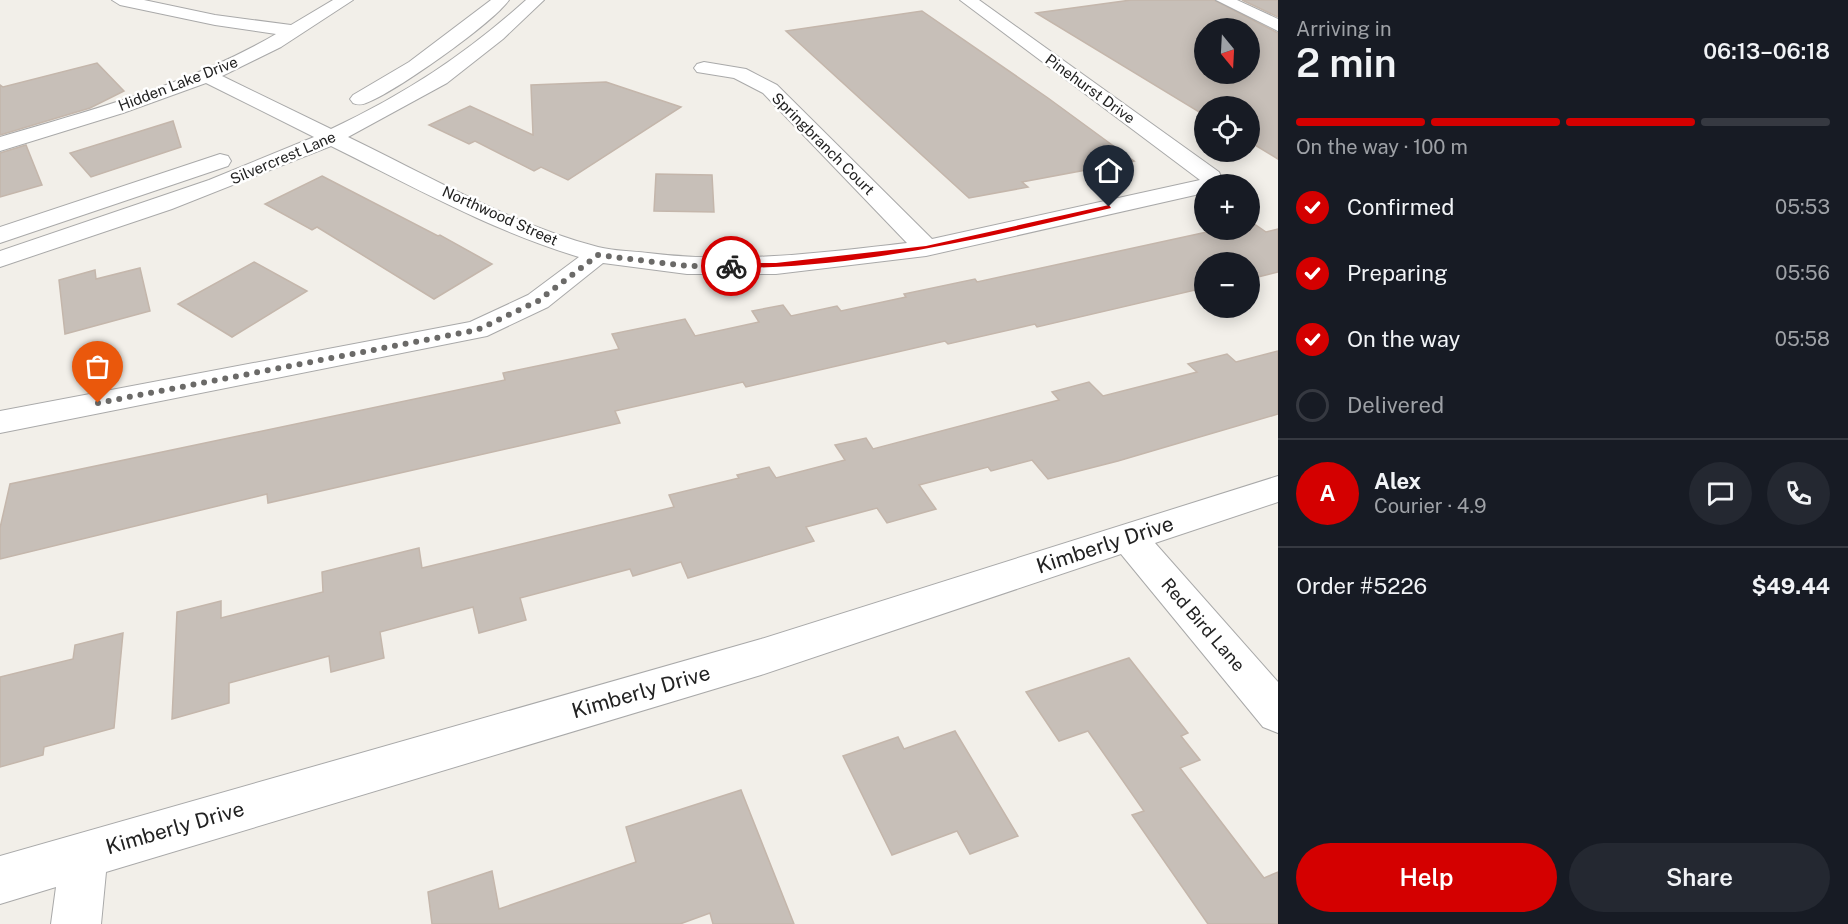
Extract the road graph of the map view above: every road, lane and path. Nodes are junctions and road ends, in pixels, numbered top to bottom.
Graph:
1 (120, 0) edge
2 (345, 0) edge
3 (501, 0) edge
4 (536, 0) edge
5 (968, 0) edge
6 (1224, 0) edge
7 (1278, 26) edge
8 (292, 32) junction
9 (704, 68) dead end
10 (206, 76) junction
11 (328, 121) junction
12 (269, 142) dead end
13 (0, 144) edge
14 (236, 155) dead end
15 (1197, 174) edge
16 (1194, 186) edge
17 (0, 235) edge
18 (926, 248) junction
19 (598, 255) junction
20 (0, 259) edge
21 (0, 422) edge
22 (1278, 489) edge
23 (1128, 537) junction
24 (1278, 713) edge
25 (84, 855) junction
26 (0, 880) edge
27 (76, 924) edge

1 - 8 street
2 - 8 street, Hidden Lake Drive
3 - 11 street, Silvercrest Lane
4 - 11 street, Silvercrest Lane
5 - 15 street, Pinehurst Drive
6 - 7 street
8 - 10 street, Hidden Lake Drive
9 - 18 street, Springbranch Court
10 - 11 street, Northwood Street
10 - 13 street, Hidden Lake Drive
11 - 12 street, Silvercrest Lane
11 - 19 street, Northwood Street
11 - 20 street, Silvercrest Lane
14 - 17 street, Silvercrest Lane
16 - 18 street, Northwood Street
18 - 19 street, Northwood Street
19 - 21 street
22 - 23 street, Kimberly Drive
23 - 24 street, Red Bird Lane
23 - 25 street, Kimberly Drive
25 - 26 street, Kimberly Drive
25 - 27 street

